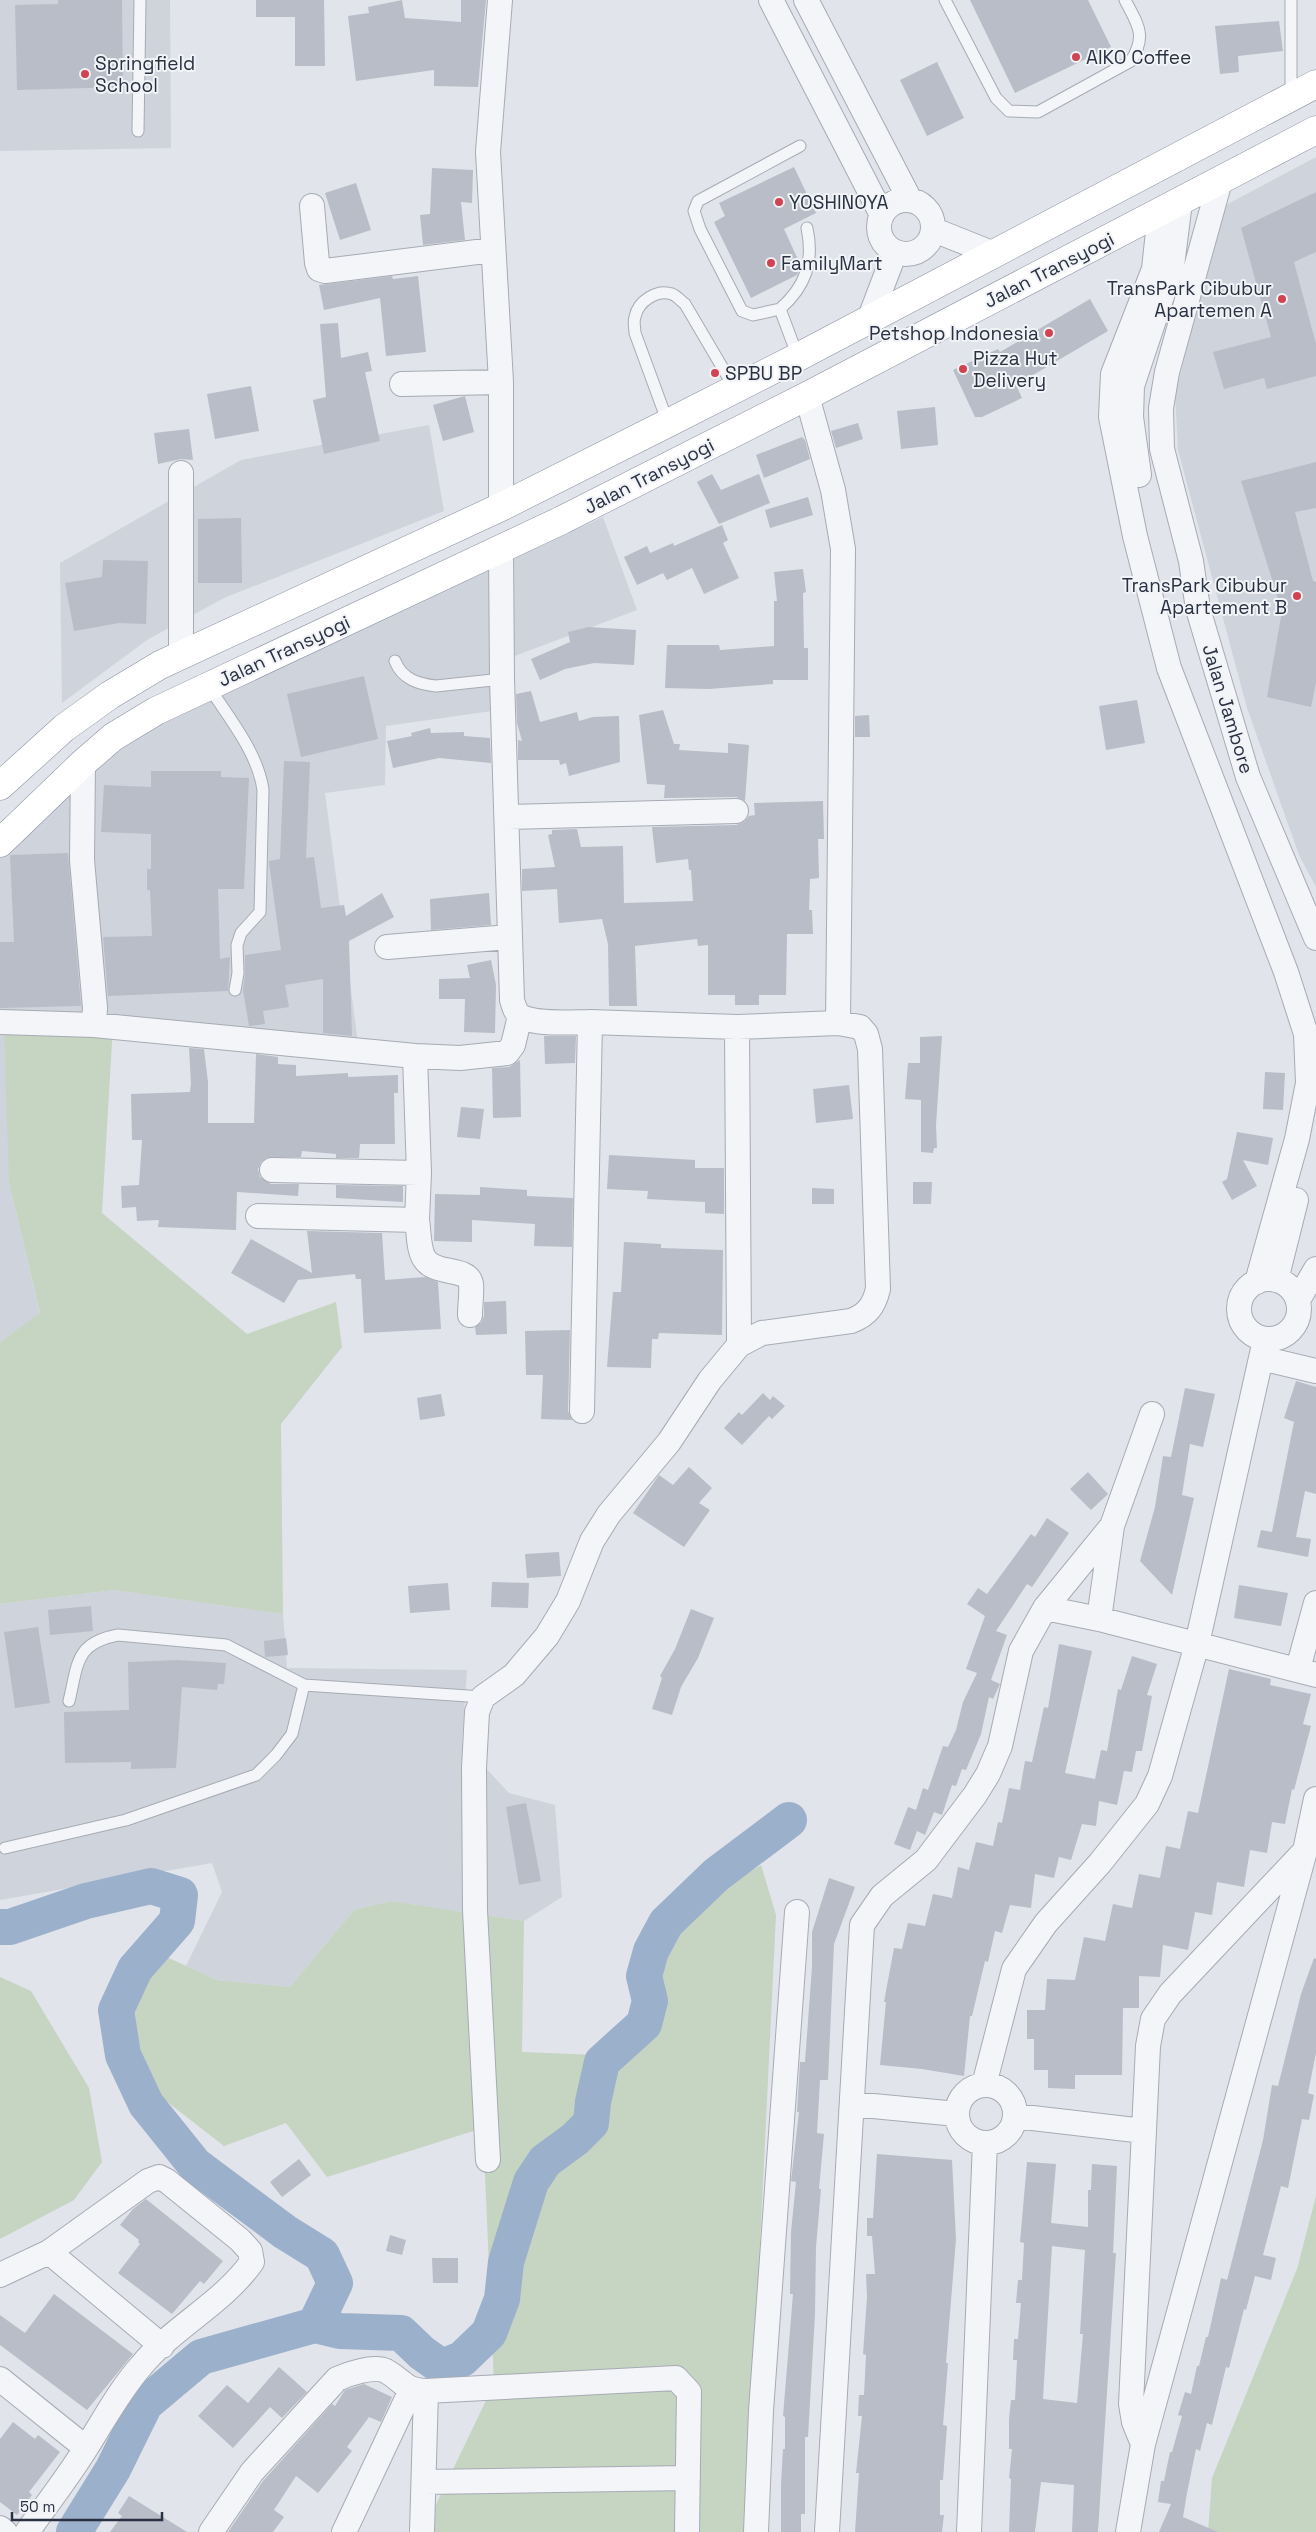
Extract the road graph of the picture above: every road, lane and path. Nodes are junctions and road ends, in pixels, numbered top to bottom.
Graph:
1 (140, 0) edge
2 (500, 0) edge
3 (771, 0) edge
4 (806, 0) edge
5 (945, 0) edge
6 (1125, 0) edge
7 (1291, 0) edge
8 (1316, 84) edge
9 (1291, 98) junction
10 (1316, 130) edge
11 (138, 131) dead end
12 (800, 146) dead end
13 (1220, 181) junction
14 (910, 200) junction
15 (312, 206) dead end
16 (1170, 207) junction
17 (882, 215) junction
18 (807, 228) dead end
19 (934, 230) junction
20 (493, 250) junction
21 (895, 252) junction
22 (994, 254) junction
23 (780, 309) junction
24 (869, 320) junction
25 (798, 357) junction
26 (500, 382) junction
27 (402, 384) dead end
28 (736, 389) junction
29 (807, 396) junction
30 (1121, 417) junction
31 (668, 423) junction
32 (181, 473) dead end
33 (501, 507) junction
34 (501, 550) junction
35 (181, 656) junction
36 (395, 661) dead end
37 (502, 679) junction
38 (209, 686) junction
39 (83, 763) junction
40 (0, 786) edge
41 (736, 811) dead end
42 (508, 817) junction
43 (2, 838) edge
44 (509, 937) junction
45 (1316, 938) edge
46 (387, 947) dead end
47 (235, 990) dead end
48 (520, 1016) junction
49 (1, 1022) edge
50 (590, 1022) junction
51 (838, 1023) junction
52 (94, 1024) junction
53 (1316, 1025) edge
54 (737, 1027) junction
55 (415, 1056) junction
56 (1316, 1108) edge
57 (272, 1170) dead end
58 (419, 1173) junction
59 (258, 1216) dead end
60 (417, 1220) junction
61 (1316, 1270) edge
62 (1266, 1281) junction
63 (1298, 1300) junction
64 (470, 1315) dead end
65 (739, 1345) junction
66 (1263, 1349) junction
67 (1316, 1371) edge
68 (582, 1411) dead end
69 (1152, 1414) dead end
70 (1112, 1526) junction
71 (1316, 1603) edge
72 (1045, 1608) junction
73 (1099, 1619) junction
74 (1197, 1644) junction
75 (1307, 1672) edge
76 (304, 1686) junction
77 (483, 1697) junction
78 (69, 1701) dead end
79 (1316, 1799) edge
80 (5, 1848) dead end
81 (1305, 1851) junction
82 (798, 1912) dead end
83 (984, 2084) junction
84 (852, 2104) junction
85 (957, 2114) junction
86 (1015, 2116) junction
87 (1144, 2132) junction
88 (984, 2143) junction
89 (488, 2160) dead end
90 (49, 2252) junction
91 (0, 2274) edge
92 (162, 2346) junction
93 (0, 2379) edge
94 (419, 2391) junction
95 (1143, 2444) junction
96 (86, 2448) junction
97 (688, 2478) junction
98 (424, 2482) junction
99 (0, 2528) edge
100 (5, 2532) edge
101 (26, 2532) edge
102 (211, 2532) edge
103 (344, 2532) edge
104 (422, 2532) edge
105 (687, 2532) edge
106 (756, 2532) edge
107 (827, 2532) edge
108 (969, 2532) edge
109 (1128, 2532) edge

1 - 11 lane
2 - 20 street
3 - 17 street
4 - 14 street
5 - 6 lane
7 - 9 lane
8 - 9 highway, Jalan Transyogi
9 - 22 highway, Jalan Transyogi
10 - 13 highway, Jalan Transyogi
12 - 23 lane
13 - 16 highway, Jalan Transyogi
13 - 45 street, Jalan Jambore
14 - 17 street
14 - 19 street
15 - 20 street
16 - 29 highway, Jalan Transyogi
16 - 30 street
17 - 21 street
18 - 23 lane
19 - 21 street
19 - 22 street
20 - 26 street
21 - 24 street
22 - 24 highway, Jalan Transyogi
23 - 25 lane
24 - 25 highway, Jalan Transyogi
25 - 28 highway, Jalan Transyogi
26 - 27 street
26 - 33 street
28 - 31 highway, Jalan Transyogi
28 - 31 lane
29 - 34 highway, Jalan Transyogi
29 - 51 street
30 - 53 street
30 - 62 street
31 - 33 highway, Jalan Transyogi
32 - 35 street
33 - 35 highway, Jalan Transyogi
34 - 37 street
34 - 38 highway, Jalan Transyogi
35 - 40 highway, Jalan Transyogi
36 - 37 lane
37 - 42 street
38 - 39 highway, Jalan Transyogi
38 - 47 lane
39 - 43 highway, Jalan Transyogi
39 - 52 street
41 - 42 street
42 - 44 street
44 - 46 street
44 - 48 street
48 - 50 street
48 - 55 street
49 - 52 street
50 - 54 street
50 - 68 street
51 - 54 street
51 - 65 street
52 - 55 street
54 - 65 street
55 - 58 street
56 - 62 street
57 - 58 street
58 - 60 street
59 - 60 street
60 - 64 street
61 - 63 street
62 - 63 street
62 - 66 street
63 - 66 street
65 - 77 street
66 - 67 street
66 - 74 street
69 - 70 street
70 - 72 street
70 - 73 street
71 - 75 street
72 - 73 street
72 - 84 street
73 - 74 street
74 - 75 street
74 - 83 street
76 - 77 lane
76 - 78 lane
76 - 80 lane
77 - 89 street
79 - 81 street
81 - 87 street
81 - 95 street
82 - 106 street
83 - 85 street
83 - 86 street
84 - 85 street
84 - 107 street
85 - 88 street
86 - 87 street
86 - 88 street
87 - 95 street
88 - 108 street
90 - 91 street
90 - 92 street
90 - 92 street
92 - 96 street
93 - 96 street
94 - 97 street
94 - 98 street
94 - 102 street
94 - 103 street
95 - 109 street
96 - 101 street
97 - 98 street
97 - 105 street
98 - 104 street
99 - 100 street

